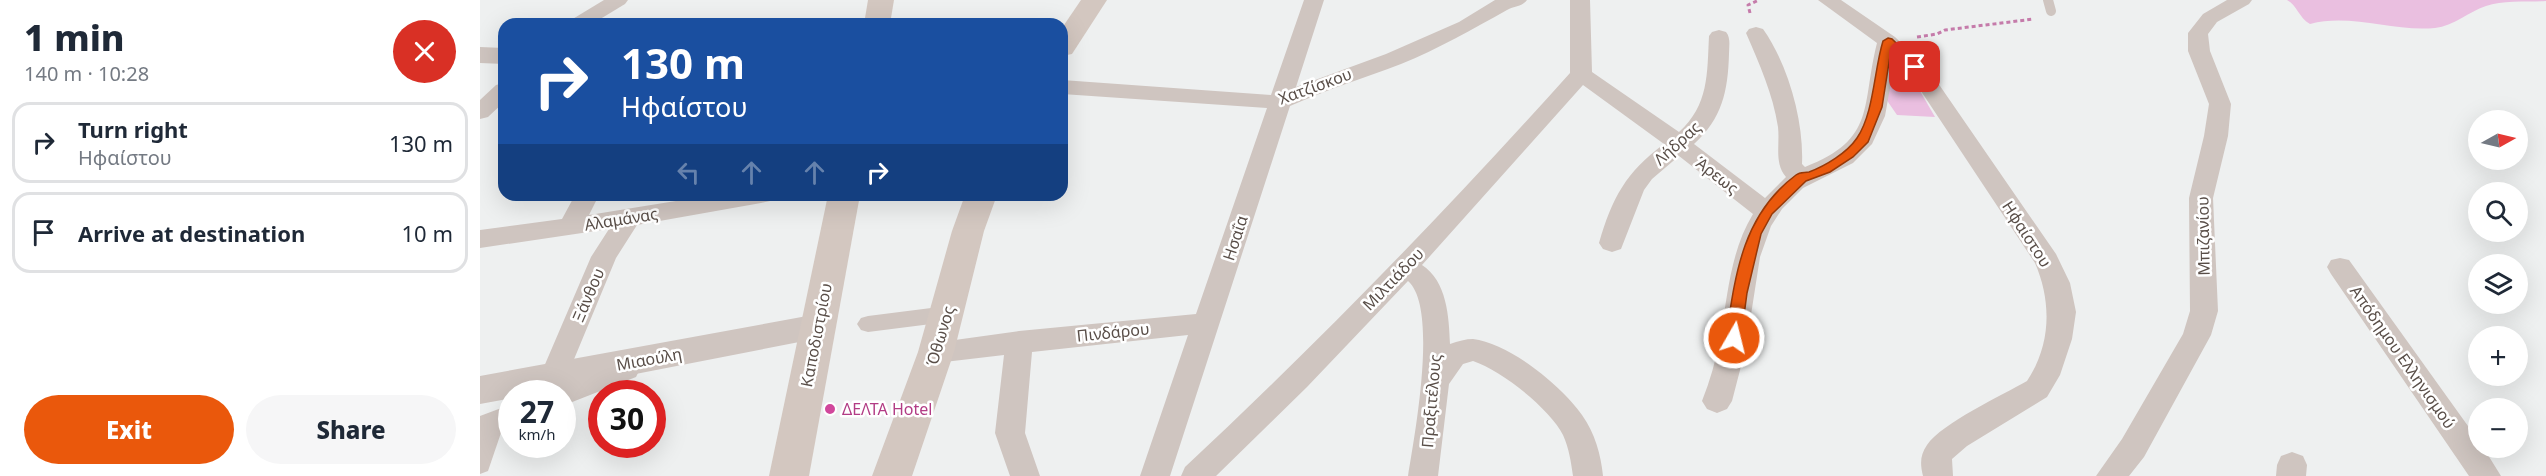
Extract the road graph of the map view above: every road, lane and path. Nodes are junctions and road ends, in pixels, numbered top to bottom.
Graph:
1 (618, 0) edge
2 (881, 0) edge
3 (1094, 0) edge
4 (1314, 0) edge
5 (1516, 0) edge
6 (1580, 0) edge
7 (1759, 0) edge
8 (1828, 0) edge
9 (2048, 0) edge
10 (2235, 1) edge
11 (1748, 5) dead end
12 (2050, 11) joint
13 (588, 18) edge
14 (878, 18) edge
15 (1756, 33) dead end
16 (1719, 36) dead end
17 (1068, 39) edge
18 (1884, 39) junction
19 (480, 55) edge
20 (498, 56) edge
21 (1581, 74) junction
22 (1068, 87) edge
23 (498, 96) edge
24 (1280, 102) junction
25 (480, 112) edge
26 (1678, 144) junction
27 (1802, 177) junction
28 (584, 201) edge
29 (727, 201) edge
30 (843, 201) edge
31 (979, 201) edge
32 (1767, 211) junction
33 (629, 218) junction
34 (572, 226) junction
35 (480, 239) edge
36 (1612, 243) dead end
37 (1404, 267) junction
38 (2340, 267) dead end
39 (947, 315) junction
40 (1207, 323) junction
41 (868, 324) dead end
42 (818, 327) junction
43 (1018, 342) junction
44 (936, 352) junction
45 (560, 380) edge
46 (576, 380) edge
47 (1436, 382) junction
48 (498, 389) edge
49 (480, 390) edge
50 (1718, 401) dead end
51 (495, 423) edge
52 (480, 464) edge
53 (789, 476) edge
54 (892, 476) edge
55 (1025, 476) edge
56 (1155, 476) edge
57 (1196, 476) edge
58 (1423, 476) edge
59 (1588, 476) edge
60 (1938, 476) edge
61 (2110, 476) edge
62 (2486, 476) edge

1 - 13 street
2 - 14 main road
3 - 17 main road
4 - 24 street, Ησαΐα
5 - 24 street, Χατζίσκου
6 - 21 street
7 - 11 path
8 - 18 street, Ηφαίστου
9 - 12 lane
10 - 61 street, Μπιζανίου
12 - 18 path
15 - 27 street
16 - 26 street, Λήδρας
18 - 27 street
18 - 60 street, Ηφαίστου
19 - 20 street
21 - 26 street, Άρεως
21 - 37 street, Μιλτιάδου
22 - 24 street, Χατζίσκου
23 - 25 street
24 - 40 street, Ησαΐα
26 - 32 street, Άρεως
26 - 36 street, Λήδρας
27 - 32 street
28 - 34 street
29 - 33 street, Αλαμάνας
30 - 42 main road, Καποδιστρίου
31 - 39 main road, Όθωνος
32 - 50 street
33 - 34 street, Αλαμάνας
33 - 45 street, Ξάνθου
34 - 35 street, Αλαμάνας
37 - 47 street, Πραξιτέλους
37 - 57 street, Μιλτιάδου
38 - 62 street, Απόδημου Ελληνισμού
39 - 41 street
39 - 44 main road, Όθωνος
40 - 43 street, Πινδάρου
40 - 56 street, Ησαΐα
42 - 46 street, Μιαούλη
42 - 53 main road, Καποδιστρίου
43 - 44 street, Πινδάρου
43 - 55 street
44 - 54 main road, Όθωνος
47 - 58 street, Πραξιτέλους
47 - 59 street
48 - 49 street, Μιαούλη
51 - 52 street

